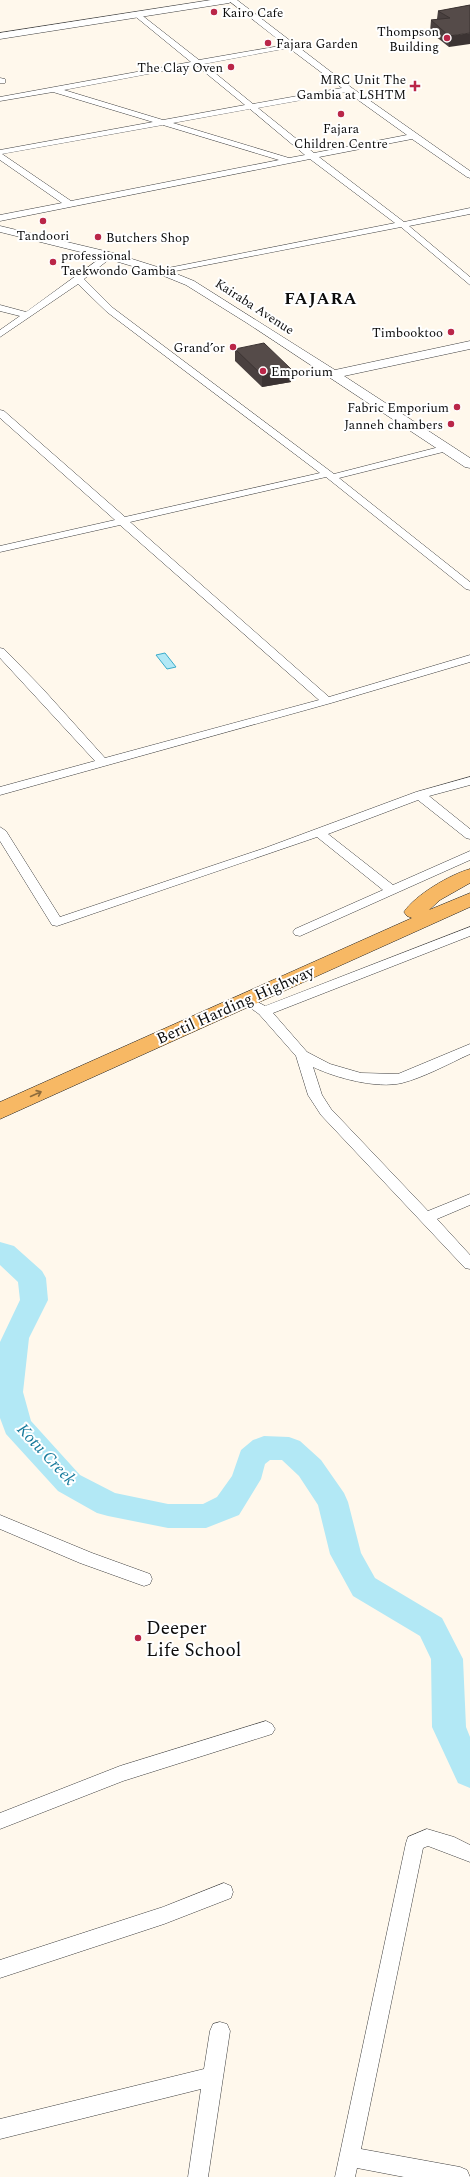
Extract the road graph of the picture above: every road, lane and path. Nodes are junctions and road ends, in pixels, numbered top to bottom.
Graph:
1 (231, 0) edge
2 (139, 15) junction
3 (0, 36) edge
4 (290, 46) junction
5 (197, 64) junction
6 (53, 89) junction
7 (348, 89) junction
8 (0, 99) edge
9 (251, 108) junction
10 (161, 123) junction
11 (414, 136) junction
12 (0, 152) edge
13 (0, 156) edge
14 (313, 157) junction
15 (292, 161) junction
16 (470, 175) edge
17 (70, 205) junction
18 (470, 211) edge
19 (0, 218) edge
20 (403, 225) junction
21 (0, 229) edge
22 (109, 255) junction
23 (163, 272) junction
24 (79, 279) junction
25 (470, 282) edge
26 (0, 308) edge
27 (27, 315) junction
28 (0, 334) edge
29 (470, 345) edge
30 (334, 374) junction
31 (0, 412) edge
32 (447, 448) junction
33 (470, 464) edge
34 (329, 476) junction
35 (123, 520) junction
36 (0, 549) edge
37 (470, 587) edge
38 (0, 651) edge
39 (470, 658) edge
40 (327, 701) junction
41 (102, 762) junction
42 (470, 781) edge
43 (0, 791) edge
44 (420, 795) junction
45 (0, 831) edge
46 (319, 833) junction
47 (470, 835) edge
48 (470, 855) edge
49 (470, 875) edge
50 (470, 887) edge
51 (393, 891) junction
52 (470, 899) edge
53 (443, 905) junction
54 (470, 912) edge
55 (418, 916) junction
56 (470, 931) edge
57 (300, 932) dead end
58 (245, 1000) junction
59 (264, 1011) junction
60 (470, 1049) edge
61 (302, 1055) junction
62 (0, 1094) edge
63 (0, 1110) edge
64 (470, 1199) edge
65 (426, 1218) junction
66 (470, 1264) edge
67 (0, 1522) edge
68 (144, 1579) dead end
69 (266, 1729) dead end
70 (0, 1821) edge
71 (470, 1854) edge
72 (224, 1892) dead end
73 (0, 1969) edge
74 (220, 2031) dead end
75 (212, 2077) junction
76 (0, 2129) edge
77 (349, 2157) junction
78 (198, 2177) edge
79 (345, 2177) edge
80 (460, 2177) edge

1 - 2 street
1 - 4 street
2 - 3 street
2 - 5 street
4 - 5 street
4 - 7 street
5 - 6 street
5 - 9 street
6 - 8 street
6 - 10 street
7 - 9 street
7 - 11 street
9 - 10 street
9 - 14 street
10 - 12 street
10 - 15 street
11 - 14 street
11 - 16 street
13 - 17 street
14 - 15 street
14 - 20 street
15 - 17 street
17 - 19 street
18 - 20 street
20 - 23 street
20 - 25 street
21 - 22 street, Kairaba Avenue
22 - 23 street, Kairaba Avenue
22 - 24 street
23 - 30 street, Kairaba Avenue
24 - 27 street
24 - 34 street
26 - 27 street
27 - 28 street
29 - 30 street
30 - 32 street, Kairaba Avenue
31 - 35 street
32 - 33 street, Kairaba Avenue
32 - 34 street
34 - 35 street
34 - 37 street
35 - 36 street
35 - 40 street
38 - 41 street
39 - 40 street
40 - 41 street
41 - 43 street
42 - 44 street
44 - 46 street
44 - 47 street
45 - 46 street
46 - 51 street
48 - 51 street
49 - 55 main road
50 - 53 main road, Bertil Harding Highway
51 - 57 street
52 - 53 main road, Bertil Harding Highway
53 - 55 main road, Bertil Harding Highway
54 - 55 main road
55 - 58 main road, Bertil Harding Highway
55 - 62 main road, Bertil Harding Highway
56 - 59 street
58 - 59 street
63 -> 58 main road, Bertil Harding Highway
59 - 61 street
60 - 61 street
61 - 65 street
64 - 65 street
65 - 66 street
67 - 68 street
69 - 70 street
71 - 77 street
72 - 73 street
74 - 75 street
75 - 76 street
75 - 78 street
77 - 79 street
77 - 80 street

